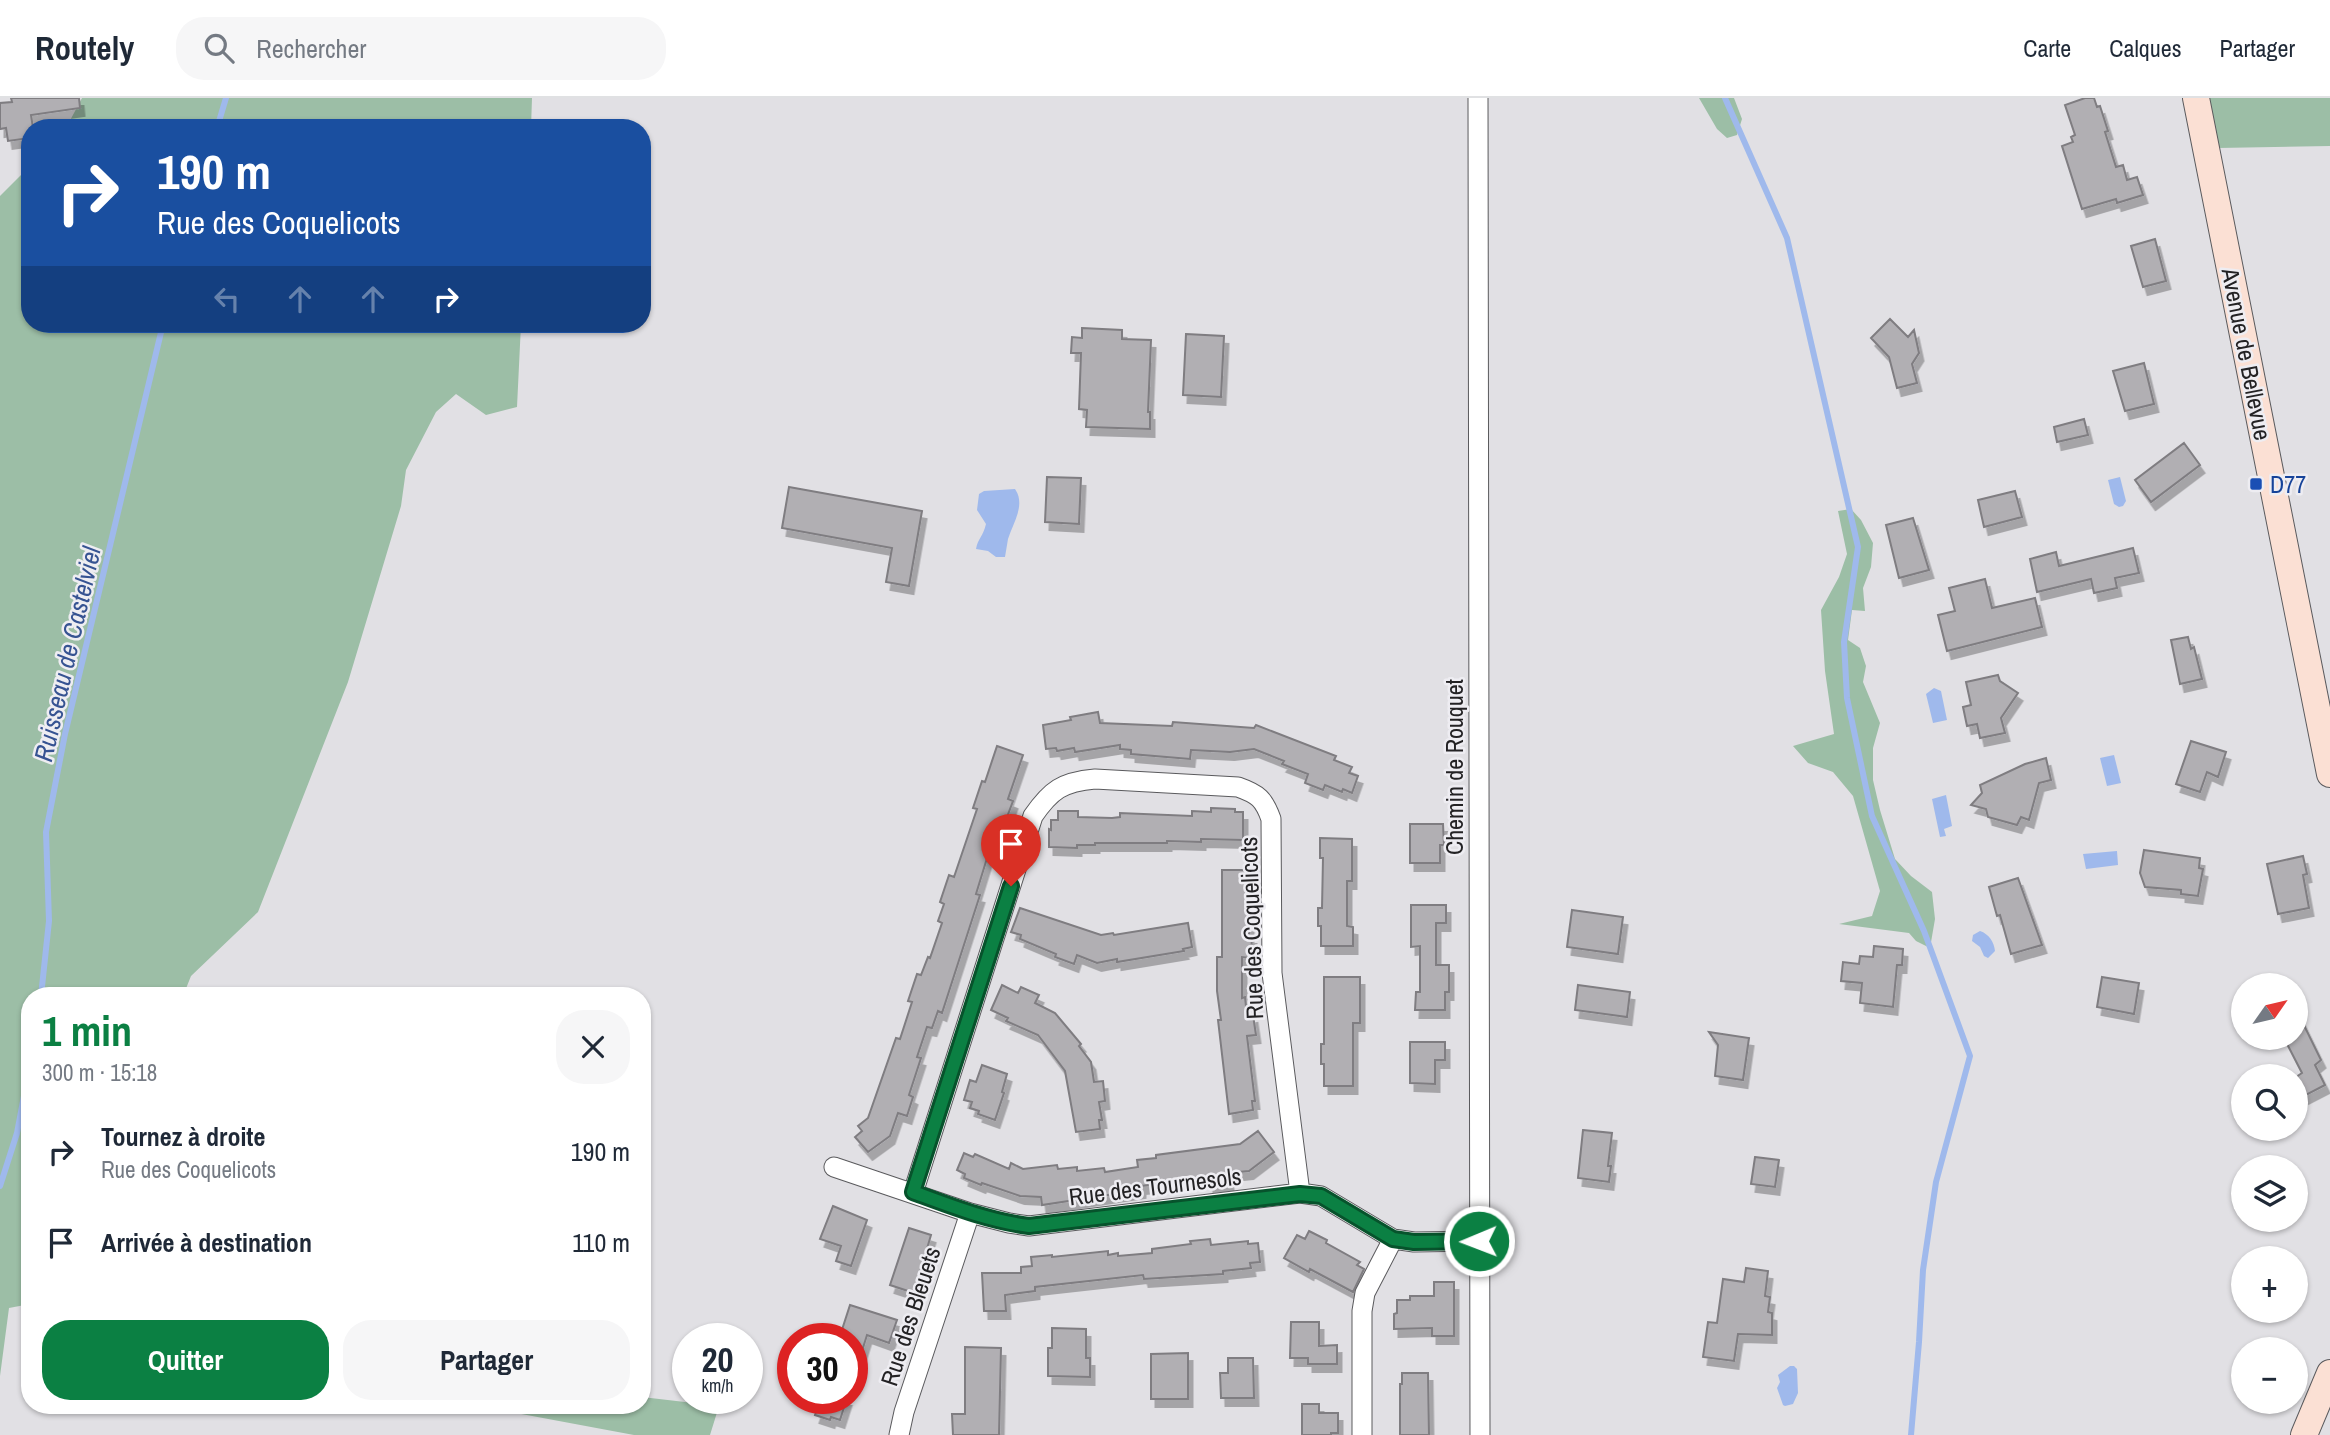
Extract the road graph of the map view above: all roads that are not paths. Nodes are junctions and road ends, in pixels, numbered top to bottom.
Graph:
1 (1478, 98) edge
2 (2196, 98) edge
3 (2330, 774) edge
4 (834, 1167) dead end
5 (913, 1192) junction
6 (1300, 1194) junction
7 (970, 1213) junction
8 (1393, 1239) junction
9 (1479, 1241) junction
10 (2329, 1377) edge
11 (899, 1435) edge
12 (1362, 1435) edge
13 (1480, 1435) edge
14 (2304, 1435) edge

1 - 9 street, Chemin de Rouquet
2 - 3 street, Avenue de Bellevue
4 - 5 street, Rue des Tournesols
5 - 6 street, Rue des Coquelicots
5 - 7 street, Rue des Tournesols
6 - 7 street, Rue des Tournesols
6 - 8 street, Rue des Tournesols
7 - 11 street, Rue des Bleuets
8 - 9 street, Rue des Tournesols
8 - 12 street
9 - 13 street, Chemin de Rouquet
10 - 14 street

